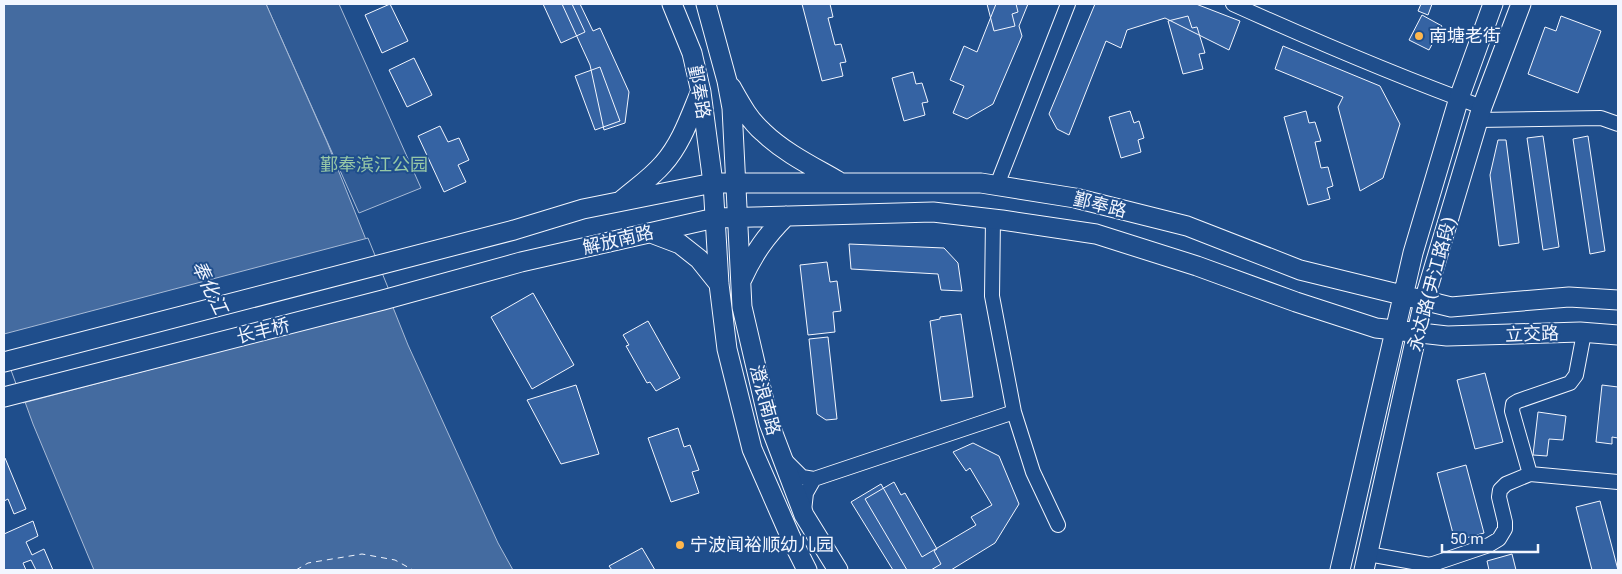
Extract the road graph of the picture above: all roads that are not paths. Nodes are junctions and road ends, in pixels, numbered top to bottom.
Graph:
1 (672, 4) edge
2 (706, 4) edge
3 (1068, 4) edge
4 (1233, 4) edge
5 (1493, 4) edge
6 (1521, 4) edge
7 (727, 81) junction
8 (701, 92) junction
9 (1459, 98) junction
10 (1480, 113) junction
11 (1618, 124) edge
12 (842, 182) junction
13 (713, 183) junction
14 (736, 183) junction
15 (997, 185) junction
16 (620, 202) junction
17 (786, 216) junction
18 (738, 217) junction
19 (715, 218) junction
20 (993, 219) junction
21 (651, 232) junction
22 (521, 262) joint
23 (741, 282) junction
24 (719, 284) junction
25 (1404, 296) junction
26 (1618, 300) edge
27 (1424, 301) junction
28 (1451, 307) joint
29 (1396, 330) junction
30 (1417, 333) junction
31 (1584, 333) junction
32 (1618, 335) edge
33 (1447, 336) joint
34 (4, 362) edge
35 (4, 397) edge
36 (1014, 412) junction
37 (782, 457) junction
38 (1530, 474) junction
39 (814, 479) junction
40 (1618, 482) edge
41 (804, 515) junction
42 (1058, 525) dead end
43 (1366, 562) edge
44 (807, 570) edge
45 (838, 570) edge
46 (1340, 570) edge

1 - 8 main road, 鄞奉路
2 - 7 main road, 鄞奉路
3 - 15 street
4 - 9 street
5 - 9 main road, 永达路(尹江路段)
6 - 10 main road, 永达路(尹江路段)
7 - 12 main road
7 - 14 main road, 鄞奉路
8 - 13 main road, 鄞奉路
8 - 16 main road
9 - 10 street
9 - 25 main road, 永达路(尹江路段)
10 - 11 street
10 - 27 main road, 永达路(尹江路段)
12 - 14 main road, 鄞奉路
12 - 15 main road, 鄞奉路
13 - 14 main road, 鄞奉路
13 - 16 main road, 长丰桥
13 - 19 main road, 鄞奉路
14 - 18 main road, 鄞奉路
15 - 25 main road, 鄞奉路
16 - 34 main road, 长丰桥
17 - 18 main road, 鄞奉路
17 - 20 main road, 鄞奉路
17 - 23 main road
18 - 19 main road, 鄞奉路
18 - 23 main road, 澄浪南路
19 - 21 main road, 解放南路
19 - 24 main road, 澄浪南路
20 - 29 main road, 鄞奉路
20 - 36 street
21 - 22 main road, 解放南路
21 - 24 main road
22 - 35 main road, 长丰桥
23 - 37 main road, 澄浪南路
24 - 44 main road, 澄浪南路
25 - 27 main road, 鄞奉路
25 - 29 main road, 永达路(尹江路段)
26 - 28 main road, 立交路
27 - 28 main road, 鄞奉路
27 - 30 main road, 永达路(尹江路段)
29 - 30 main road, 鄞奉路
29 - 46 main road, 永达路(尹江路段)
30 - 33 main road, 鄞奉路
30 - 43 main road, 永达路(尹江路段)
31 - 32 main road, 立交路
31 - 33 main road, 立交路
31 - 38 street
36 - 39 street
36 - 42 street
37 - 39 street
37 - 41 main road, 澄浪南路
38 - 40 street
38 - 43 street
39 - 41 street
41 - 45 main road, 澄浪南路

